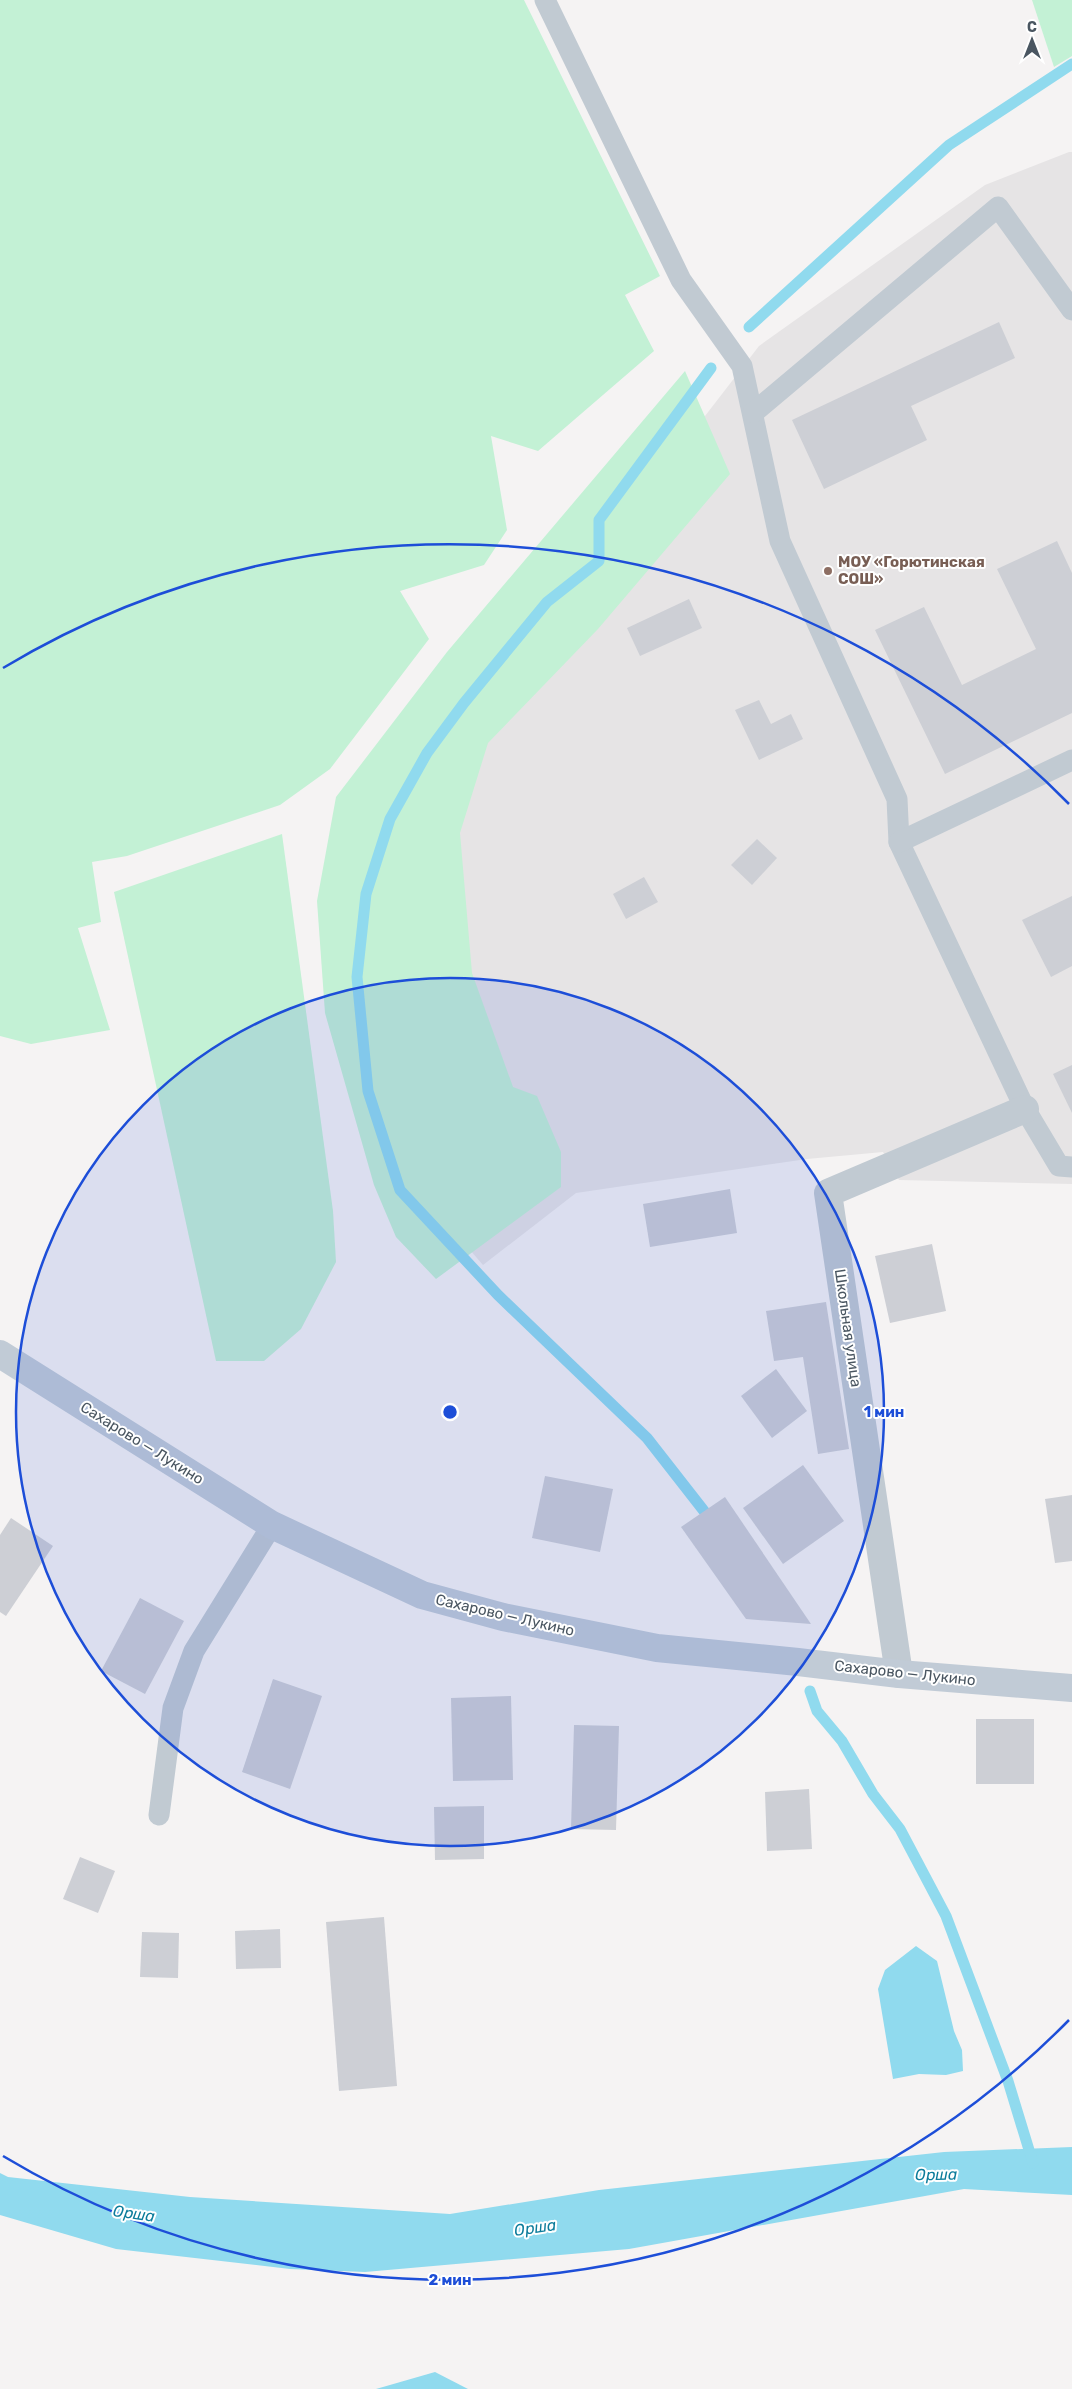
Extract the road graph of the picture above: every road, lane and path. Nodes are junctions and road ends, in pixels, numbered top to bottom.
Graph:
1 (545, 0) edge
2 (1072, 310) edge
3 (753, 413) junction
4 (1072, 760) edge
5 (900, 842) junction
6 (1026, 1109) junction
7 (1072, 1167) edge
8 (0, 1354) edge
9 (272, 1525) junction
10 (900, 1674) junction
11 (1072, 1688) edge
12 (159, 1815) dead end

1 - 3 lane
2 - 3 lane
3 - 5 lane
4 - 5 lane
5 - 6 lane
6 - 7 lane
6 - 10 street, Школьная улица
8 - 9 street, Сахарово — Лукино
9 - 10 street, Сахарово — Лукино
9 - 12 lane
10 - 11 street, Сахарово — Лукино

